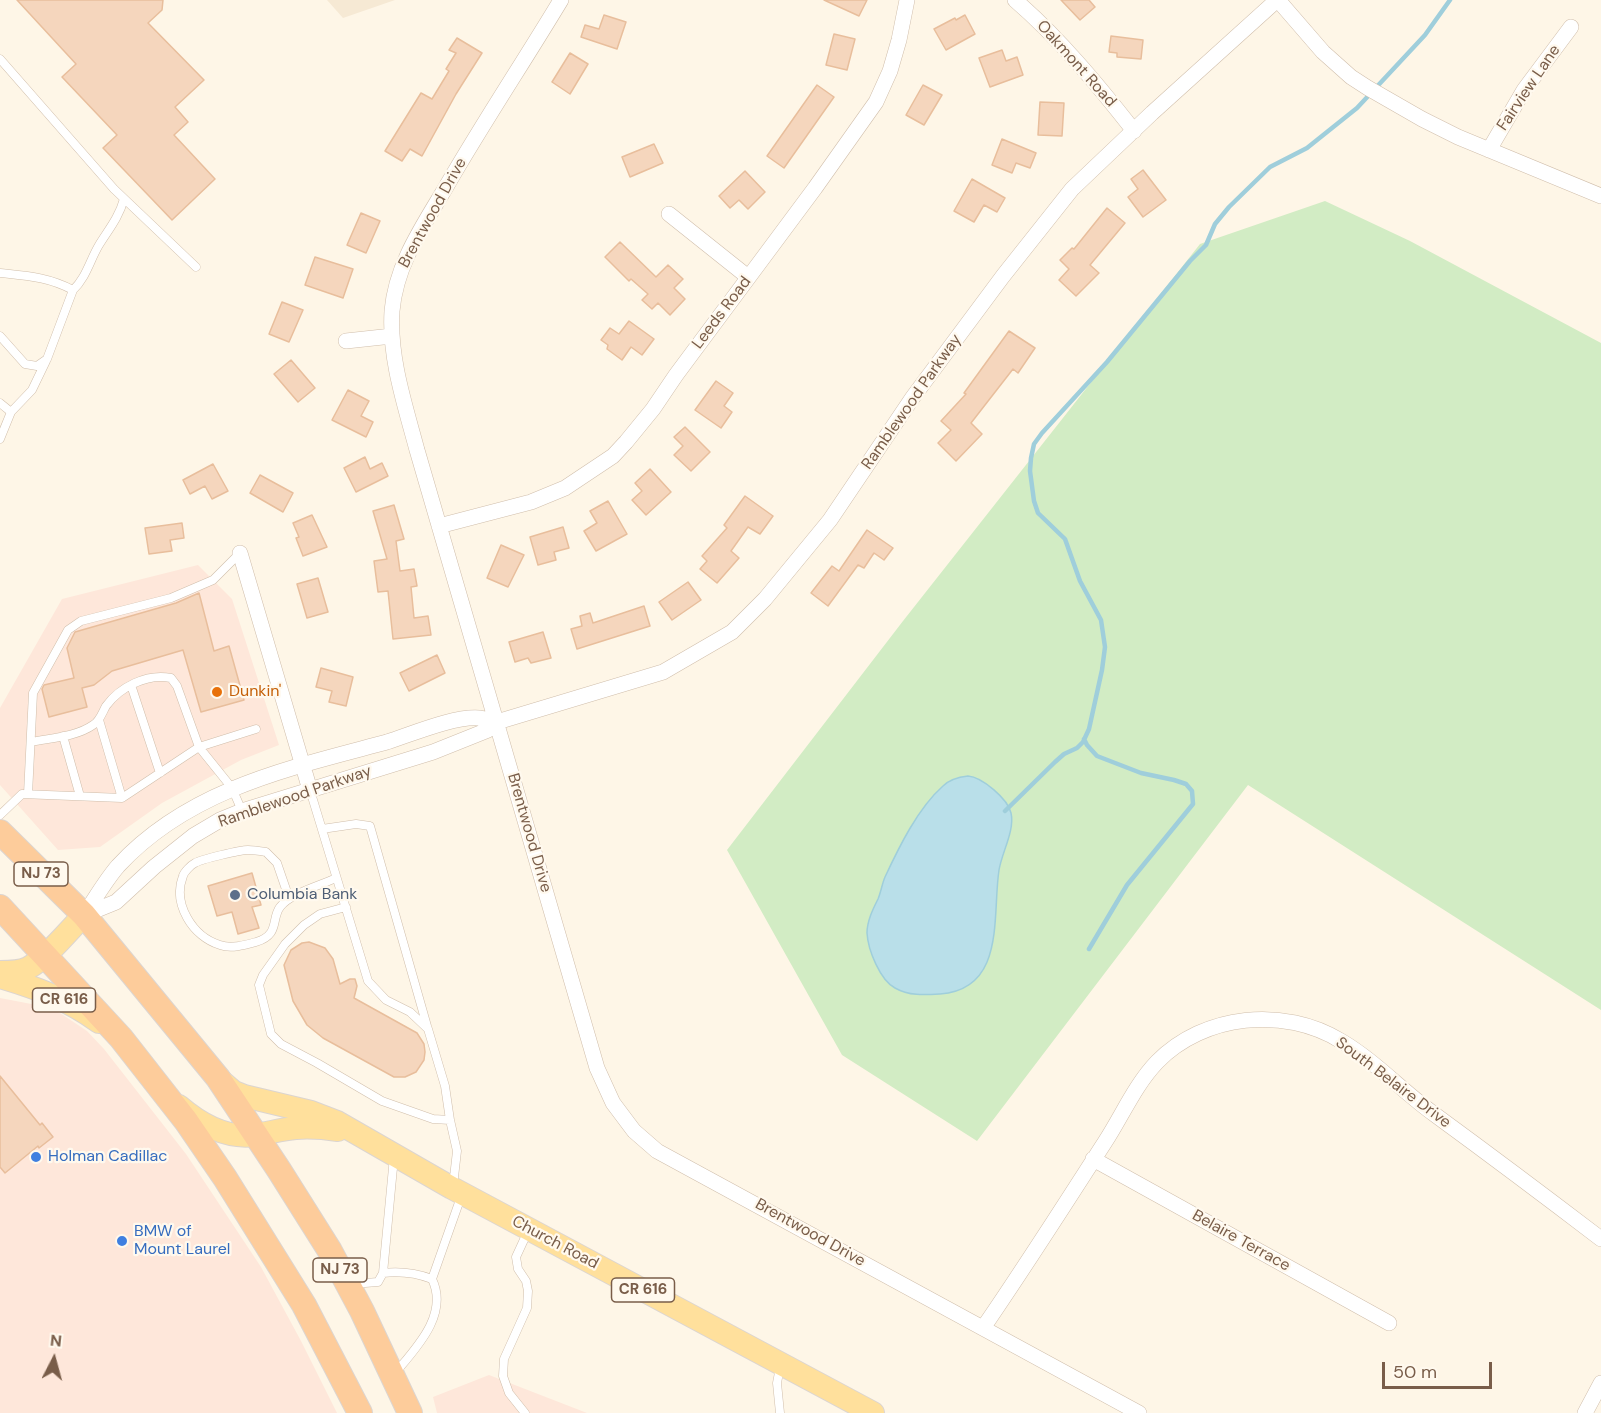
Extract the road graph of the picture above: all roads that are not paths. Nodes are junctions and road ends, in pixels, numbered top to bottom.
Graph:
1 (561, 0) edge
2 (907, 0) edge
3 (1015, 0) edge
4 (1277, 0) edge
5 (1571, 27) dead end
6 (0, 59) edge
7 (1134, 131) junction
8 (1489, 150) junction
9 (1601, 196) edge
10 (124, 199) junction
11 (669, 214) dead end
12 (196, 267) dead end
13 (0, 273) edge
14 (748, 278) junction
15 (74, 290) junction
16 (0, 336) edge
17 (392, 336) junction
18 (346, 341) dead end
19 (47, 359) junction
20 (0, 404) edge
21 (11, 412) junction
22 (0, 439) edge
23 (440, 526) junction
24 (240, 553) joint
25 (131, 685) junction
26 (99, 720) junction
27 (497, 722) junction
28 (256, 729) dead end
29 (63, 736) junction
30 (31, 742) junction
31 (200, 747) junction
32 (301, 764) junction
33 (160, 774) junction
34 (232, 788) junction
35 (310, 790) junction
36 (28, 794) junction
37 (80, 796) junction
38 (122, 798) junction
39 (242, 811) junction
40 (0, 815) edge
41 (322, 830) junction
42 (0, 832) edge
43 (336, 878) junction
44 (288, 898) junction
45 (0, 907) edge
46 (346, 907) junction
47 (84, 915) junction
48 (44, 955) junction
49 (0, 972) edge
50 (0, 977) edge
51 (428, 1029) junction
52 (121, 1038) junction
53 (218, 1078) junction
54 (167, 1095) junction
55 (450, 1119) junction
56 (256, 1135) junction
57 (365, 1138) junction
58 (394, 1154) junction
59 (1093, 1159) junction
60 (457, 1190) junction
61 (529, 1229) junction
62 (1601, 1239) edge
63 (383, 1273) junction
64 (432, 1279) junction
65 (348, 1284) junction
66 (1389, 1323) dead end
67 (983, 1328) junction
68 (781, 1364) junction
69 (393, 1375) junction
70 (1601, 1383) edge
71 (360, 1413) edge
72 (410, 1413) edge
73 (525, 1413) edge
74 (780, 1413) edge
75 (873, 1413) edge
76 (1139, 1413) edge
77 (1585, 1413) edge

1 - 17 street, Brentwood Drive
2 - 14 street, Leeds Road
3 - 7 street, Oakmont Road
4 - 7 street, Ramblewood Parkway
4 - 8 street
5 - 8 street, Fairview Lane
6 - 10 lane
7 - 27 street, Ramblewood Parkway
8 - 9 street
10 - 12 lane
10 - 15 lane
11 - 14 street
13 - 15 lane
14 - 23 street, Leeds Road
15 - 19 lane
16 - 19 lane
17 - 18 street
17 - 23 street, Brentwood Drive
19 - 21 lane
20 - 21 lane
21 - 22 lane
23 - 27 street, Brentwood Drive
24 - 30 lane
24 - 32 street
25 - 26 lane
25 - 31 lane
25 - 33 lane
26 - 29 lane
26 - 38 lane
27 - 32 street, Ramblewood Parkway
27 - 35 street, Ramblewood Parkway
27 - 67 street, Brentwood Drive
28 - 31 lane
29 - 30 lane
29 - 37 lane
30 - 36 lane
31 - 33 lane
31 - 34 lane
32 - 34 street, Ramblewood Parkway
32 - 35 street
33 - 38 lane
34 - 39 lane
34 - 47 street, Ramblewood Parkway
35 - 39 street, Ramblewood Parkway
35 - 41 lane
36 - 37 lane
36 - 40 lane
37 - 38 lane
39 - 47 street, Ramblewood Parkway
41 - 43 lane
41 - 51 lane
42 - 47 highway, NJ 73
43 - 44 lane
43 - 46 lane
44 - 44 lane
45 - 48 highway, NJ 73
46 - 51 lane
46 - 55 lane
47 - 48 main road, CR 616
47 - 53 highway, NJ 73
48 - 49 main road, CR 616
48 - 52 highway, NJ 73
50 - 52 main road, CR 616
51 - 55 lane
52 - 54 highway, NJ 73
53 - 56 highway, NJ 73
53 - 57 main road, Church Road / CR 616
54 - 56 main road, Church Road / CR 616
54 - 71 highway, NJ 73
55 - 60 lane
56 - 57 main road, Church Road / CR 616
56 - 65 highway, NJ 73
57 - 58 main road, Church Road / CR 616
58 - 60 main road, Church Road / CR 616
58 - 63 lane
59 - 62 street, South Belaire Drive
59 - 66 street, Belaire Terrace
59 - 67 street, South Belaire Drive
60 - 61 main road, Church Road / CR 616
60 - 64 lane
61 - 68 main road, Church Road / CR 616
61 - 73 lane
63 - 64 lane
63 - 65 lane
64 - 69 lane
65 - 69 highway, NJ 73
67 - 76 street, Brentwood Drive
68 - 74 lane
68 - 75 main road, Church Road / CR 616
69 - 72 highway, NJ 73
70 - 77 street

